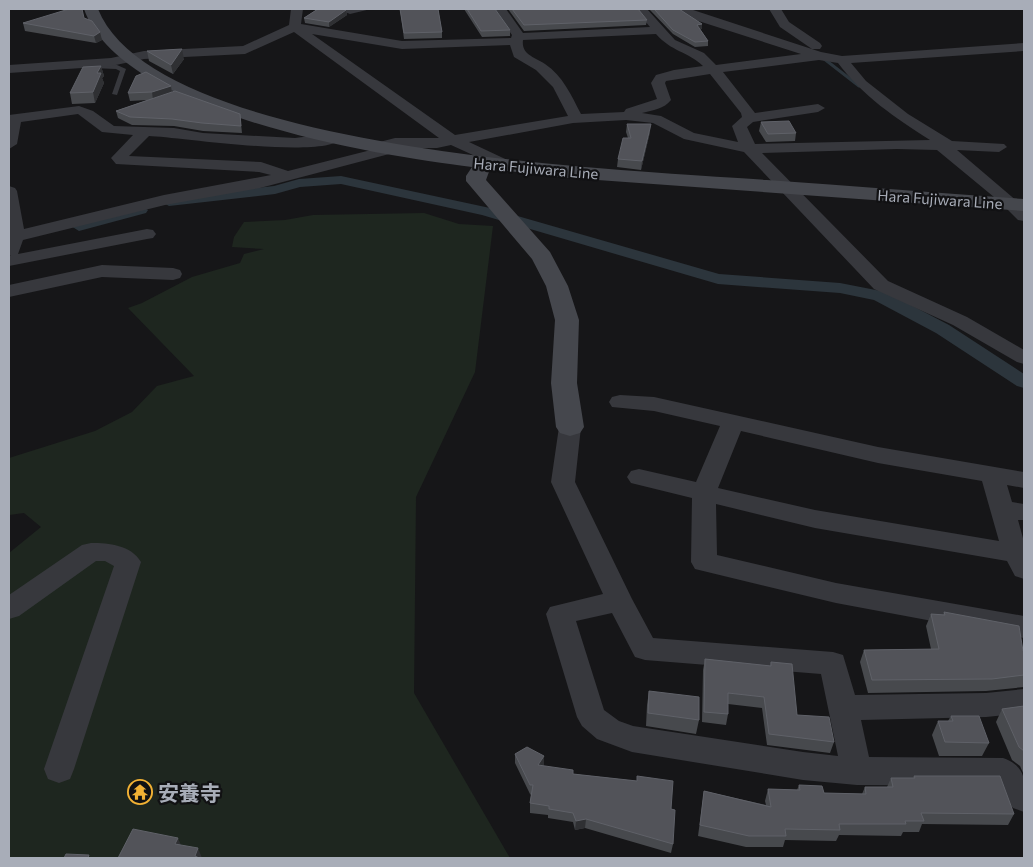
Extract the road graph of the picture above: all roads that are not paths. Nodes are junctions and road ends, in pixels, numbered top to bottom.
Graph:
1 (91, 9) edge
2 (297, 9) edge
3 (340, 9) edge
4 (368, 9) edge
5 (500, 9) edge
6 (641, 9) edge
7 (682, 9) edge
8 (775, 9) edge
9 (295, 27) junction
10 (658, 30) junction
11 (517, 39) junction
12 (1024, 46) edge
13 (822, 56) junction
14 (128, 57) junction
15 (842, 60) junction
16 (92, 63) junction
17 (9, 69) edge
18 (714, 70) junction
19 (114, 94) dead end
20 (818, 108) dead end
21 (626, 116) junction
22 (749, 118) junction
23 (11, 119) edge
24 (573, 119) junction
25 (144, 132) junction
26 (203, 138) junction
27 (334, 138) junction
28 (450, 139) junction
29 (9, 144) edge
30 (946, 146) junction
31 (998, 148) dead end
32 (383, 149) junction
33 (749, 149) junction
34 (182, 162) junction
35 (485, 163) junction
36 (508, 166) junction
37 (288, 176) junction
38 (787, 187) junction
39 (9, 191) edge
40 (1020, 209) edge
41 (147, 234) dead end
42 (13, 237) edge
43 (9, 260) edge
44 (173, 274) dead end
45 (9, 291) edge
46 (1024, 358) edge
47 (620, 402) dead end
48 (733, 422) junction
49 (570, 426) joint
50 (992, 475) junction
51 (639, 477) dead end
52 (1024, 480) edge
53 (704, 492) junction
54 (1013, 510) edge
55 (1020, 560) edge
56 (620, 601) junction
57 (9, 609) edge
58 (1024, 627) edge
59 (1024, 701) edge
60 (843, 708) junction
61 (59, 769) dead end
62 (857, 770) junction
63 (1024, 798) edge

1 - 14 main road, Hara Fujiwara Line
2 - 9 street
3 - 4 lane
5 - 11 street
6 - 10 street
7 - 13 street
8 - 13 street
9 - 11 street
9 - 14 street
9 - 28 street
10 - 11 street
10 - 18 street
11 - 24 street
12 - 15 street
13 - 15 street
13 - 18 street
14 - 16 street
14 - 27 main road, Hara Fujiwara Line
15 - 30 street
16 - 17 street
16 - 19 lane
18 - 21 street
18 - 22 street
20 - 22 street
21 - 24 street
21 - 33 street
22 - 33 street
23 - 25 street
23 - 29 street
24 - 28 street
25 - 26 street
25 - 34 street
26 - 27 street
26 - 34 street
27 - 32 main road, Hara Fujiwara Line
28 - 32 street
28 - 36 street
30 - 31 street
30 - 33 street
30 - 40 street
32 - 35 main road, Hara Fujiwara Line
32 - 37 street
33 - 38 street
34 - 37 street
35 - 36 main road, Hara Fujiwara Line
35 - 49 main road
36 - 38 main road, Hara Fujiwara Line
37 - 42 street
38 - 40 main road, Hara Fujiwara Line
38 - 46 street
39 - 42 street
41 - 43 street
42 - 43 street
44 - 45 street
47 - 48 street
48 - 50 street
48 - 53 street
49 - 56 street
50 - 52 street
50 - 54 street
51 - 53 street
53 - 55 street
53 - 58 street
54 - 55 street
56 - 60 street
56 - 62 street
57 - 61 street
59 - 60 street
60 - 62 street
62 - 63 street

